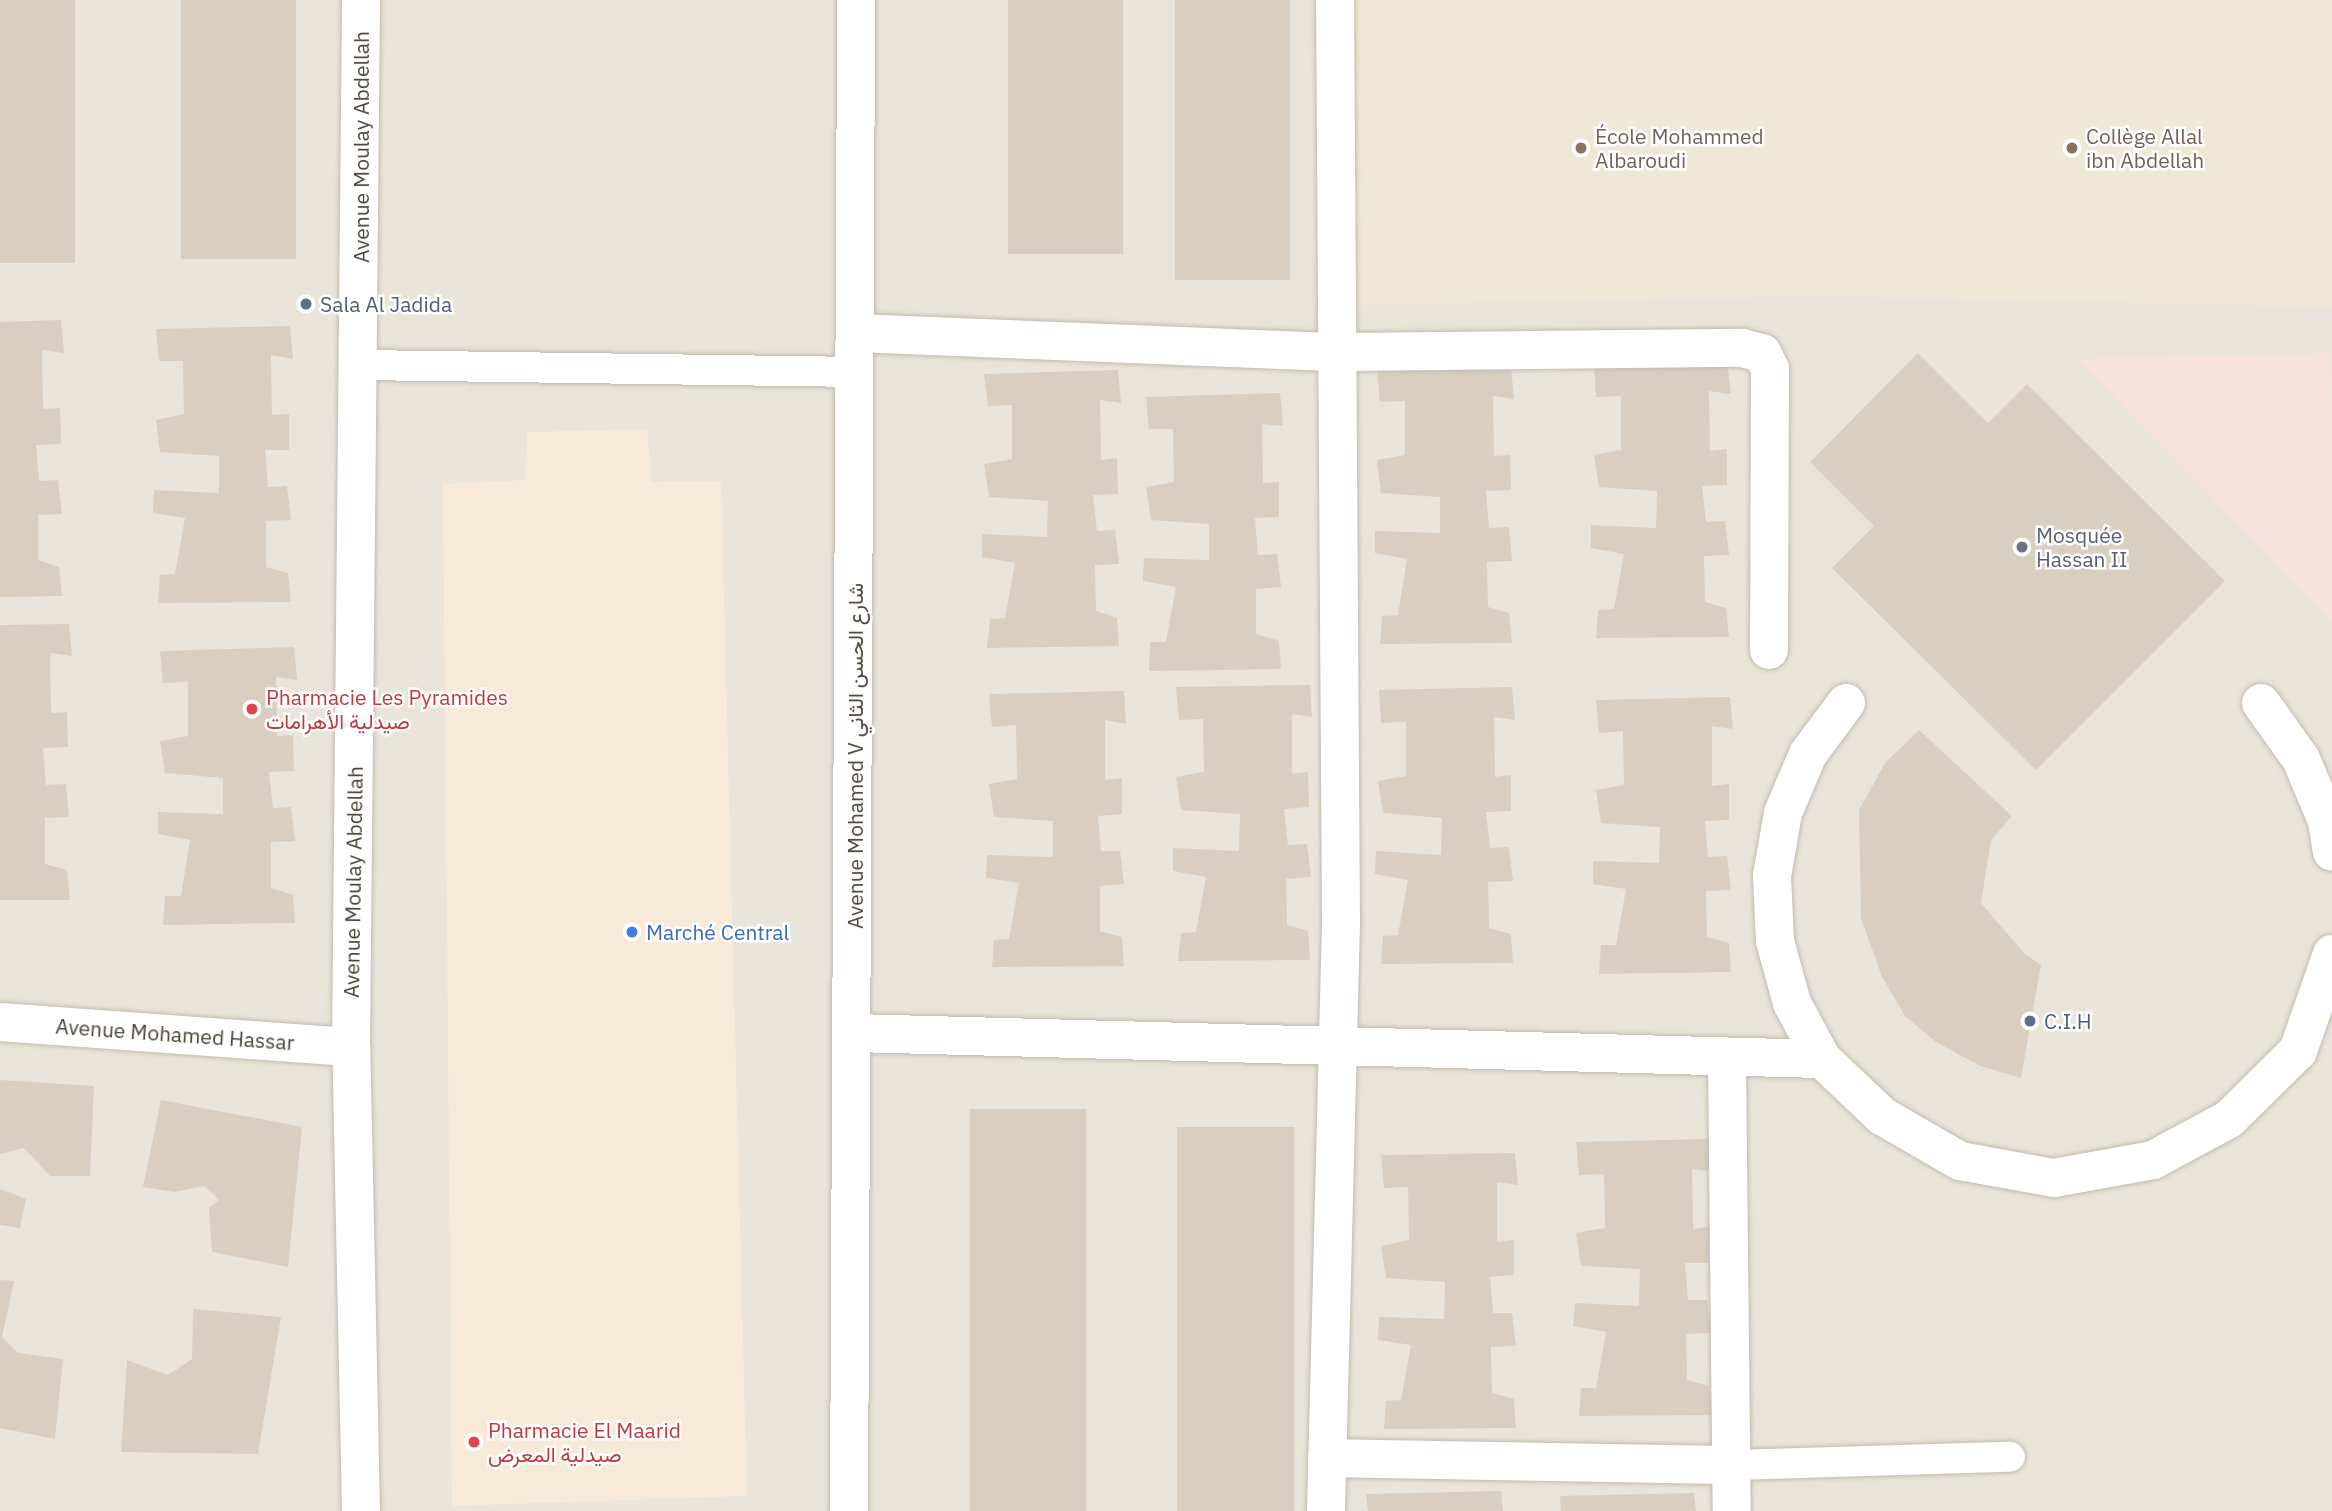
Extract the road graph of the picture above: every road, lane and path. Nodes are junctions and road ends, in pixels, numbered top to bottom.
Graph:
1 (362, 0) edge
2 (856, 0) edge
3 (1335, 0) edge
4 (856, 333) junction
5 (1338, 352) junction
6 (360, 365) junction
7 (856, 372) junction
8 (1769, 650) dead end
9 (1846, 703) dead end
10 (2260, 703) dead end
11 (2332, 852) edge
12 (2332, 954) edge
13 (0, 1022) edge
14 (854, 1033) junction
15 (351, 1047) junction
16 (1335, 1047) junction
17 (2315, 1052) edge
18 (1727, 1059) junction
19 (1822, 1059) junction
20 (2010, 1457) dead end
21 (1327, 1458) junction
22 (1733, 1465) junction
23 (361, 1511) edge
24 (849, 1511) edge
25 (1326, 1511) edge
26 (1732, 1511) edge

1 - 6 street, Avenue Moulay Abdellah
2 - 4 street, Avenue Mohamed V شارع الحسن الثاني
3 - 5 street
4 - 5 street
4 - 7 street, Avenue Mohamed V شارع الحسن الثاني
5 - 8 street
5 - 16 street
6 - 7 lane
6 - 15 street, Avenue Moulay Abdellah
7 - 14 street, Avenue Mohamed V شارع الحسن الثاني
9 - 19 street
10 - 11 street
12 - 17 street
13 - 15 street, Avenue Mohamed Hassar
14 - 16 street
14 - 24 street, Avenue Mohamed V شارع الحسن الثاني
15 - 23 street, Avenue Moulay Abdellah
16 - 18 street
16 - 21 street
17 - 19 street
18 - 19 street
18 - 22 street
20 - 22 lane
21 - 22 street
21 - 25 street
22 - 26 street

